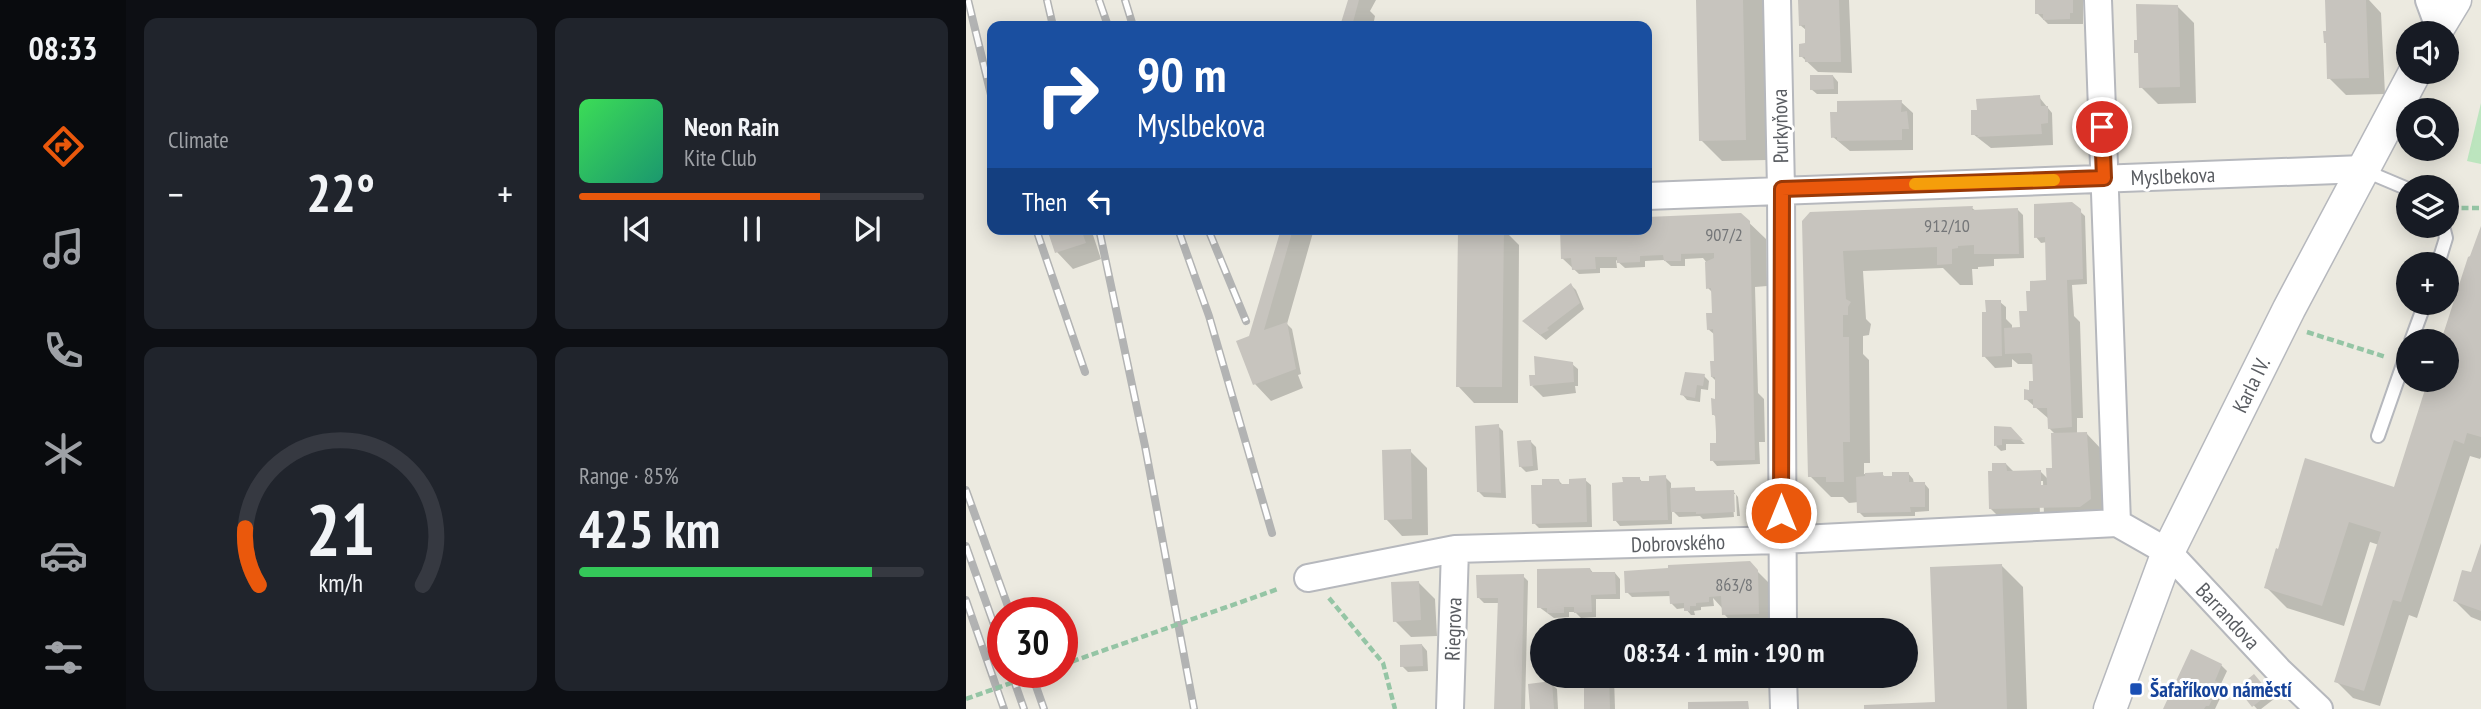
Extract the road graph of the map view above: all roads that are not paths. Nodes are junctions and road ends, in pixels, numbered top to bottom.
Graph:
1 (1777, 0) edge
2 (2098, 0) edge
3 (2455, 0) edge
4 (2434, 20) edge
5 (2408, 84) edge
6 (2362, 169) junction
7 (2104, 178) junction
8 (2396, 184) edge
9 (1782, 189) junction
10 (1652, 196) edge
11 (2396, 384) edge
12 (2378, 436) dead end
13 (2117, 523) junction
14 (1781, 540) junction
15 (1455, 549) junction
16 (2168, 552) junction
17 (1308, 578) road end
18 (1783, 618) edge
19 (1783, 688) edge
20 (1450, 709) edge
21 (1784, 709) edge
22 (2110, 709) edge
23 (2319, 709) edge

1 - 9 street, Purkyňova
2 - 7 street
3 - 4 street
5 - 6 street, Karla IV.
6 - 7 street, Myslbekova
6 - 8 lane
6 - 16 street, Karla IV.
7 - 9 street, Myslbekova
7 - 13 street
9 - 10 street, Myslbekova
9 - 14 street, Purkyňova
11 - 12 lane
13 - 14 street, Dobrovského
13 - 16 street
14 - 15 street, Dobrovského
14 - 18 street, Purkyňova
15 - 17 street, Dobrovského
15 - 20 street, Riegrova
16 - 22 street, Karla IV.
16 - 23 street, Barrandova
19 - 21 street

